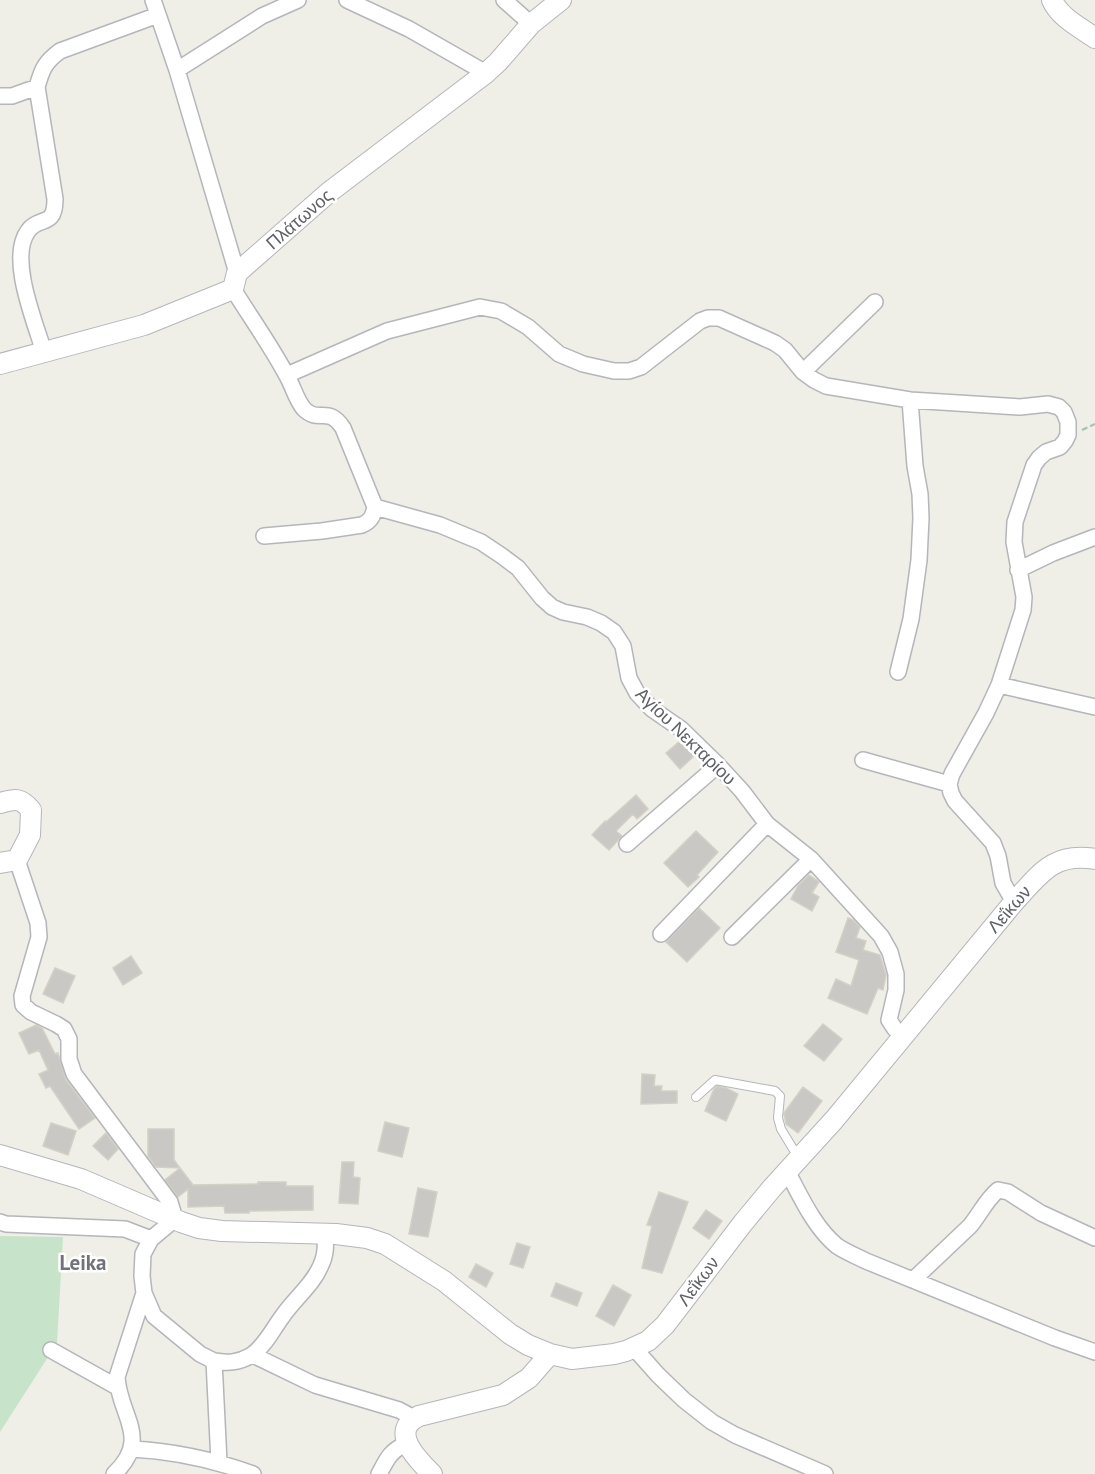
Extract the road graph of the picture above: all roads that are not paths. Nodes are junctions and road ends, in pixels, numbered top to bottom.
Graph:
1 (153, 0) edge
2 (298, 0) edge
3 (347, 0) edge
4 (504, 0) edge
5 (561, 0) edge
6 (1052, 0) edge
7 (158, 15) junction
8 (531, 24) junction
9 (1095, 38) edge
10 (177, 70) junction
11 (486, 73) junction
12 (37, 87) junction
13 (0, 96) edge
14 (235, 281) junction
15 (875, 302) dead end
16 (44, 351) junction
17 (0, 364) edge
18 (803, 372) junction
19 (287, 375) junction
20 (910, 400) junction
21 (375, 507) junction
22 (264, 536) dead end
23 (1095, 537) edge
24 (1018, 570) junction
25 (898, 672) dead end
26 (999, 685) junction
27 (1095, 707) edge
28 (863, 760) dead end
29 (718, 765) junction
30 (949, 784) junction
31 (0, 803) edge
32 (766, 824) junction
33 (627, 844) dead end
34 (811, 859) junction
35 (1095, 859) edge
36 (9, 862) edge
37 (1014, 902) junction
38 (661, 934) dead end
39 (732, 937) dead end
40 (904, 1035) junction
41 (696, 1097) dead end
42 (0, 1155) edge
43 (793, 1165) junction
44 (175, 1219) junction
45 (0, 1222) edge
46 (326, 1233) junction
47 (1095, 1238) edge
48 (151, 1239) junction
49 (913, 1280) junction
50 (144, 1293) junction
51 (634, 1348) junction
52 (51, 1350) dead end
53 (1095, 1352) edge
54 (550, 1354) junction
55 (253, 1355) junction
56 (214, 1361) junction
57 (117, 1387) junction
58 (414, 1418) junction
59 (406, 1444) junction
60 (132, 1449) junction
61 (219, 1462) junction
62 (114, 1474) edge
63 (253, 1474) edge
64 (379, 1474) edge
65 (432, 1474) edge
66 (825, 1474) edge

1 - 7 street
2 - 10 street
3 - 11 street
4 - 8 street
5 - 8 street, Πλάτωνος
6 - 9 street
7 - 10 street
7 - 12 street
8 - 11 street, Πλάτωνος
10 - 14 street
11 - 14 street, Πλάτωνος
12 - 13 street
12 - 16 street
14 - 16 street, Πλάτωνος
14 - 19 street
15 - 18 street
16 - 17 street, Πλάτωνος
18 - 19 street
18 - 20 street
19 - 21 street
20 - 24 street
20 - 25 street
21 - 22 street
21 - 29 street, Αγίου Νεκταρίου
23 - 24 street
24 - 26 street
26 - 27 street
26 - 30 street
28 - 30 street
29 - 32 street, Αγίου Νεκταρίου
29 - 33 street
30 - 37 street
31 - 36 street
32 - 34 street, Αγίου Νεκταρίου
32 - 38 street
34 - 39 street
34 - 40 street, Αγίου Νεκταρίου
35 - 37 street, Λεΐκων
36 - 44 street
37 - 40 street, Λεΐκων
40 - 43 street, Λεΐκων
41 - 43 lane
42 - 44 street, Λεΐκων
43 - 49 street
43 - 51 street, Λεΐκων
44 - 46 street, Λεΐκων
44 - 48 street
45 - 48 street
46 - 54 street, Λεΐκων
46 - 55 street
47 - 49 street
48 - 50 street
49 - 53 street
50 - 56 street
50 - 57 street
51 - 54 street, Λεΐκων
51 - 66 street
52 - 57 street
54 - 58 street
55 - 56 street
55 - 58 street
56 - 61 street
57 - 60 street
58 - 59 street
59 - 64 street
59 - 65 street
60 - 61 street
60 - 62 street
61 - 63 street

